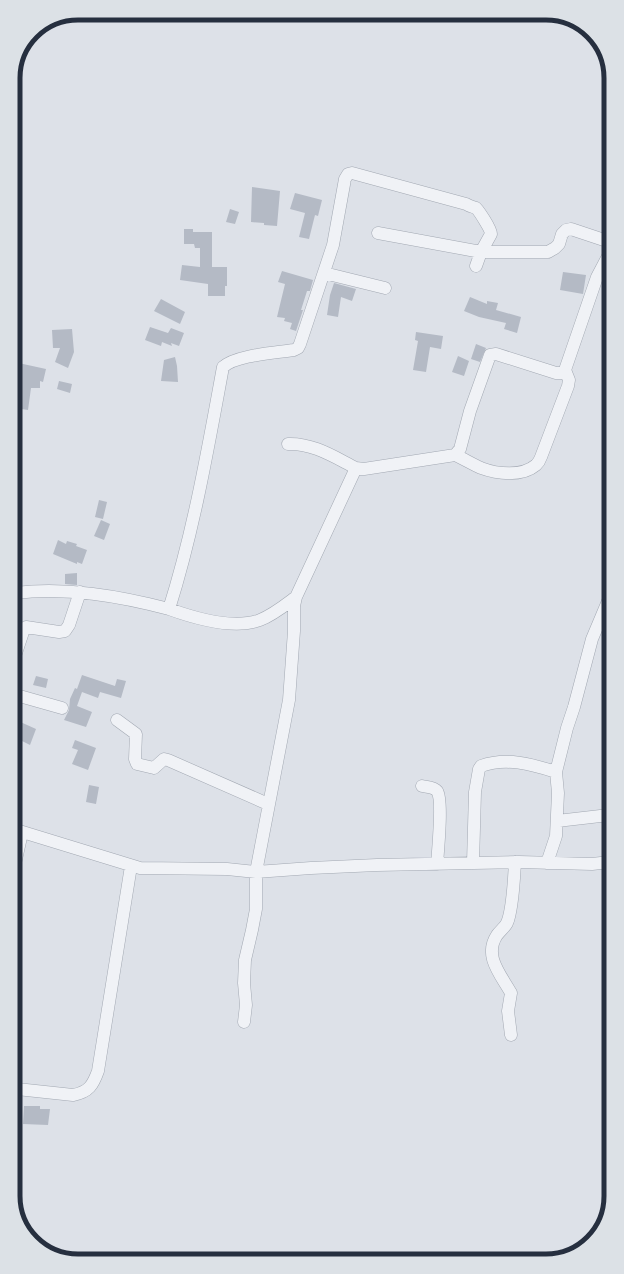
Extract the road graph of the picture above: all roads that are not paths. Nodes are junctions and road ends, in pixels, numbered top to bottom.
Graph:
1 (378, 233) dead end
2 (604, 240) edge
3 (481, 252) junction
4 (604, 264) edge
5 (476, 266) dead end
6 (324, 273) junction
7 (385, 288) dead end
8 (565, 370) junction
9 (288, 444) dead end
10 (455, 454) junction
11 (356, 468) junction
12 (80, 592) junction
13 (20, 593) edge
14 (296, 597) junction
15 (169, 609) junction
16 (604, 610) edge
17 (20, 641) edge
18 (20, 696) edge
19 (62, 708) dead end
20 (117, 720) dead end
21 (556, 772) junction
22 (422, 786) dead end
23 (268, 804) junction
24 (604, 816) edge
25 (557, 821) junction
26 (21, 832) edge
27 (515, 862) junction
28 (473, 863) junction
29 (546, 863) junction
30 (604, 863) edge
31 (437, 864) junction
32 (131, 866) junction
33 (256, 872) junction
34 (244, 1022) dead end
35 (511, 1035) dead end
36 (20, 1089) edge

1 - 3 street
2 - 3 street
3 - 5 street
3 - 6 street
4 - 8 street
6 - 7 street
6 - 15 street
8 - 10 street
8 - 10 street
9 - 11 street
10 - 11 street
11 - 14 street
12 - 13 street
12 - 15 street
12 - 17 street
14 - 15 street
14 - 23 street
16 - 21 street
18 - 19 street
20 - 23 street
21 - 25 street
21 - 28 street
22 - 31 street
23 - 33 street
24 - 25 street
25 - 29 street
26 - 32 street
27 - 28 street
27 - 29 street
27 - 35 street
28 - 31 street
29 - 30 street
31 - 33 street
32 - 33 street
32 - 36 street
33 - 34 street

